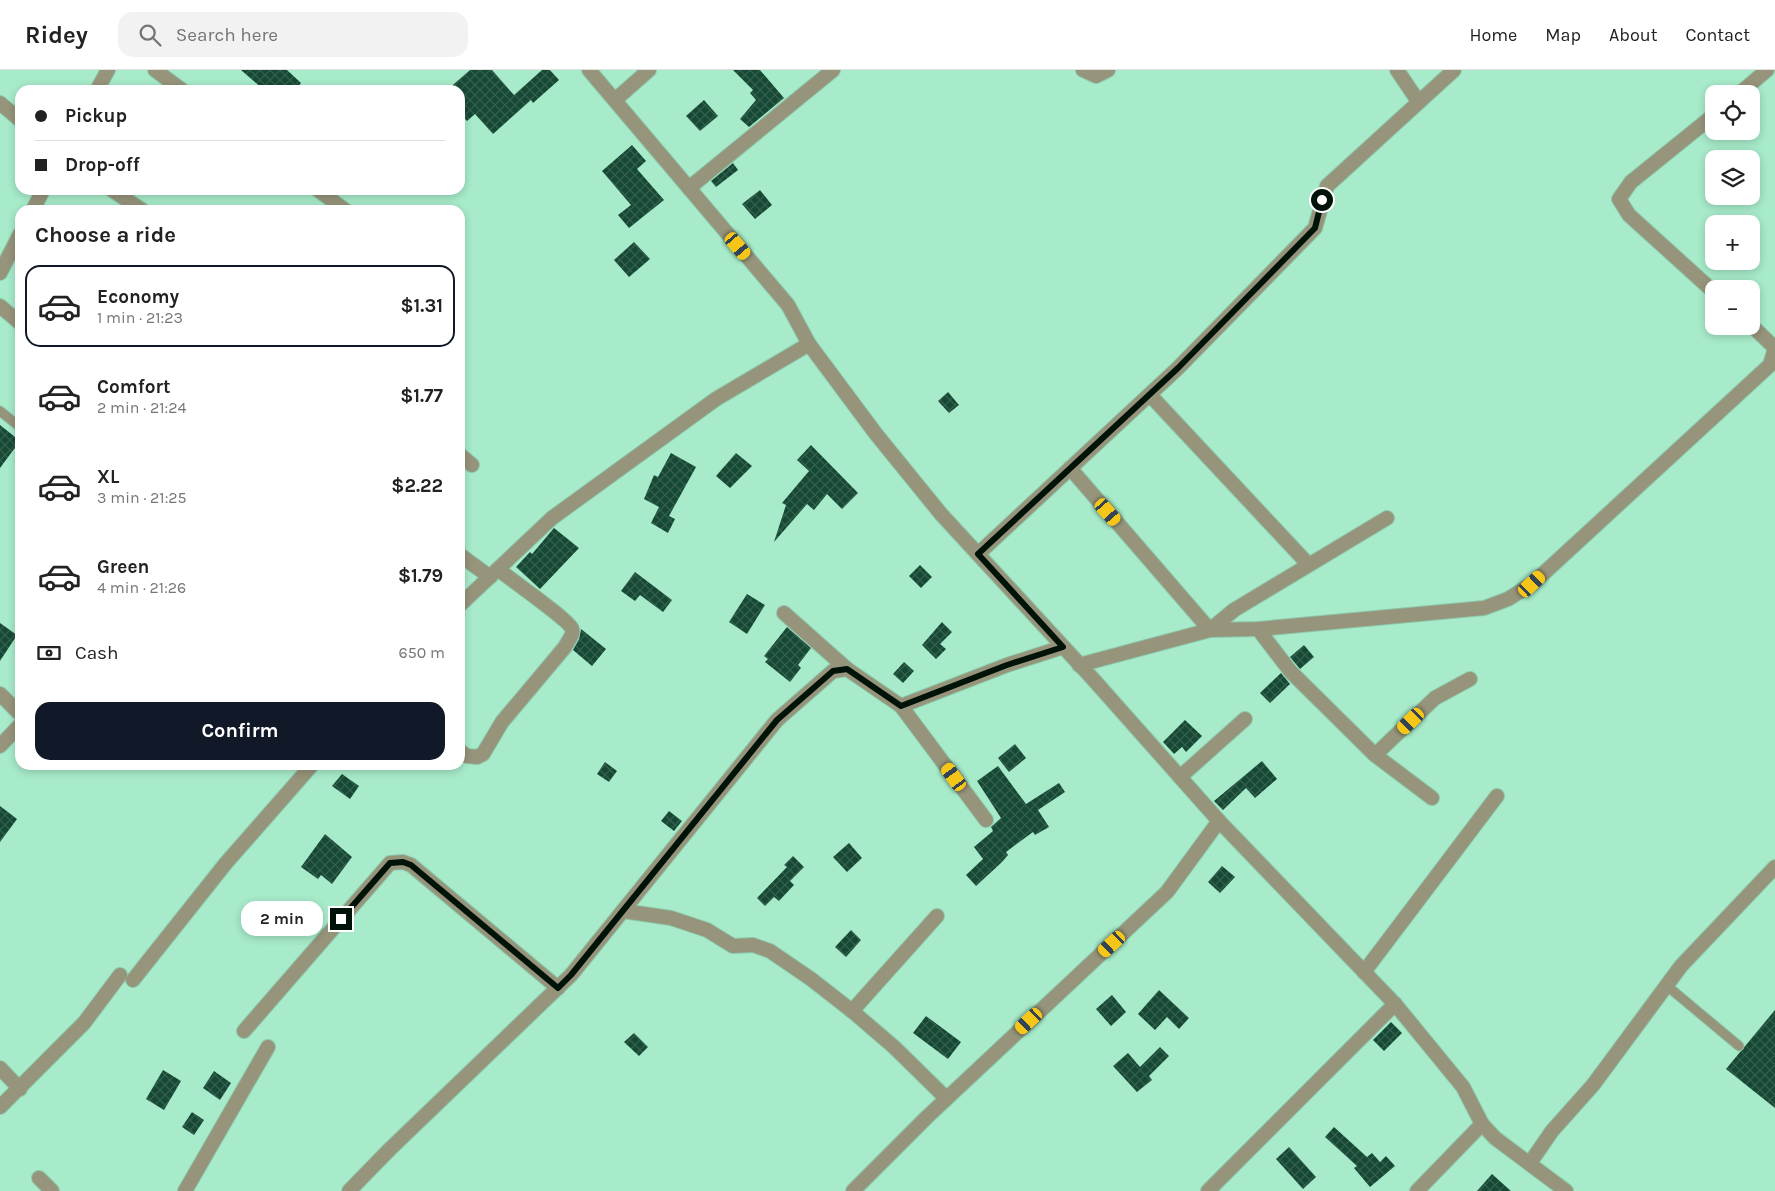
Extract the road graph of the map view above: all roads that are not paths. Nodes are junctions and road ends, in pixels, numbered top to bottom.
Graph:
1 (108, 70) edge
2 (155, 70) edge
3 (589, 70) edge
4 (649, 70) edge
5 (833, 70) edge
6 (1083, 70) edge
7 (1108, 70) edge
8 (1397, 70) edge
9 (1454, 70) edge
10 (1767, 70) edge
11 (100, 85) edge
12 (175, 85) edge
13 (1750, 85) edge
14 (615, 100) junction
15 (1418, 101) junction
16 (0, 103) edge
17 (15, 116) edge
18 (1705, 122) edge
19 (689, 188) junction
20 (120, 195) edge
21 (325, 195) edge
22 (134, 205) edge
23 (338, 205) edge
24 (15, 244) edge
25 (0, 273) edge
26 (1705, 284) edge
27 (0, 306) edge
28 (15, 318) edge
29 (1760, 334) edge
30 (809, 344) junction
31 (1150, 395) junction
32 (0, 411) edge
33 (15, 423) edge
34 (465, 459) edge
35 (472, 465) dead end
36 (1070, 468) junction
37 (1387, 518) dead end
38 (978, 554) junction
39 (465, 558) edge
40 (1308, 564) junction
41 (494, 573) junction
42 (465, 600) edge
43 (784, 613) dead end
44 (1258, 629) junction
45 (1210, 630) junction
46 (1063, 647) junction
47 (1079, 665) junction
48 (847, 669) junction
49 (1470, 679) dead end
50 (0, 694) edge
51 (901, 706) junction
52 (15, 709) edge
53 (1244, 719) dead end
54 (15, 730) edge
55 (0, 746) edge
56 (465, 755) edge
57 (1375, 756) junction
58 (308, 770) edge
59 (1180, 777) junction
60 (1497, 796) dead end
61 (1432, 798) dead end
62 (986, 820) dead end
63 (1219, 821) junction
64 (1775, 867) edge
65 (623, 911) junction
66 (937, 916) dead end
67 (1364, 972) junction
68 (1666, 985) junction
69 (558, 988) junction
70 (1395, 1004) junction
71 (852, 1011) junction
72 (244, 1031) dead end
73 (1739, 1046) dead end
74 (268, 1047) dead end
75 (0, 1068) edge
76 (20, 1089) junction
77 (946, 1098) junction
78 (0, 1107) edge
79 (1482, 1124) junction
80 (1530, 1162) junction
81 (39, 1178) dead end
82 (52, 1191) edge
83 (186, 1191) edge
84 (349, 1191) edge
85 (853, 1191) edge
86 (1208, 1191) edge
87 (1417, 1191) edge
88 (1566, 1191) edge

1 - 11 street
2 - 12 street
3 - 14 street
4 - 14 street
5 - 19 street
6 - 7 street
8 - 15 street
9 - 15 street
10 - 13 street
14 - 19 street
15 - 31 street
16 - 17 street
18 - 26 street
19 - 30 street
20 - 22 street
21 - 23 street
24 - 25 street
27 - 28 street
29 - 44 street
30 - 38 street
30 - 41 street
31 - 36 street
31 - 40 street
32 - 33 lane
34 - 35 street
36 - 38 street
36 - 45 street
37 - 40 street
38 - 46 street
39 - 41 street
40 - 45 street
41 - 42 street
41 - 56 street
43 - 48 street
44 - 45 street
44 - 57 street
45 - 47 street
46 - 47 street
46 - 51 street
47 - 59 street
48 - 51 street
48 - 65 street
49 - 57 street
50 - 52 street
51 - 62 street
53 - 59 street
54 - 55 street
57 - 61 street
58 - 76 street
59 - 63 street
60 - 67 street
63 - 67 street
63 - 77 street
64 - 68 street
65 - 69 street
65 - 71 street
66 - 71 street
67 - 70 street
68 - 73 lane
68 - 80 street
69 - 72 street
69 - 84 street
70 - 79 street
70 - 86 street
71 - 77 street
74 - 83 street
75 - 76 street
76 - 78 street
77 - 85 street
79 - 80 street
79 - 87 street
80 - 88 street
81 - 82 street

